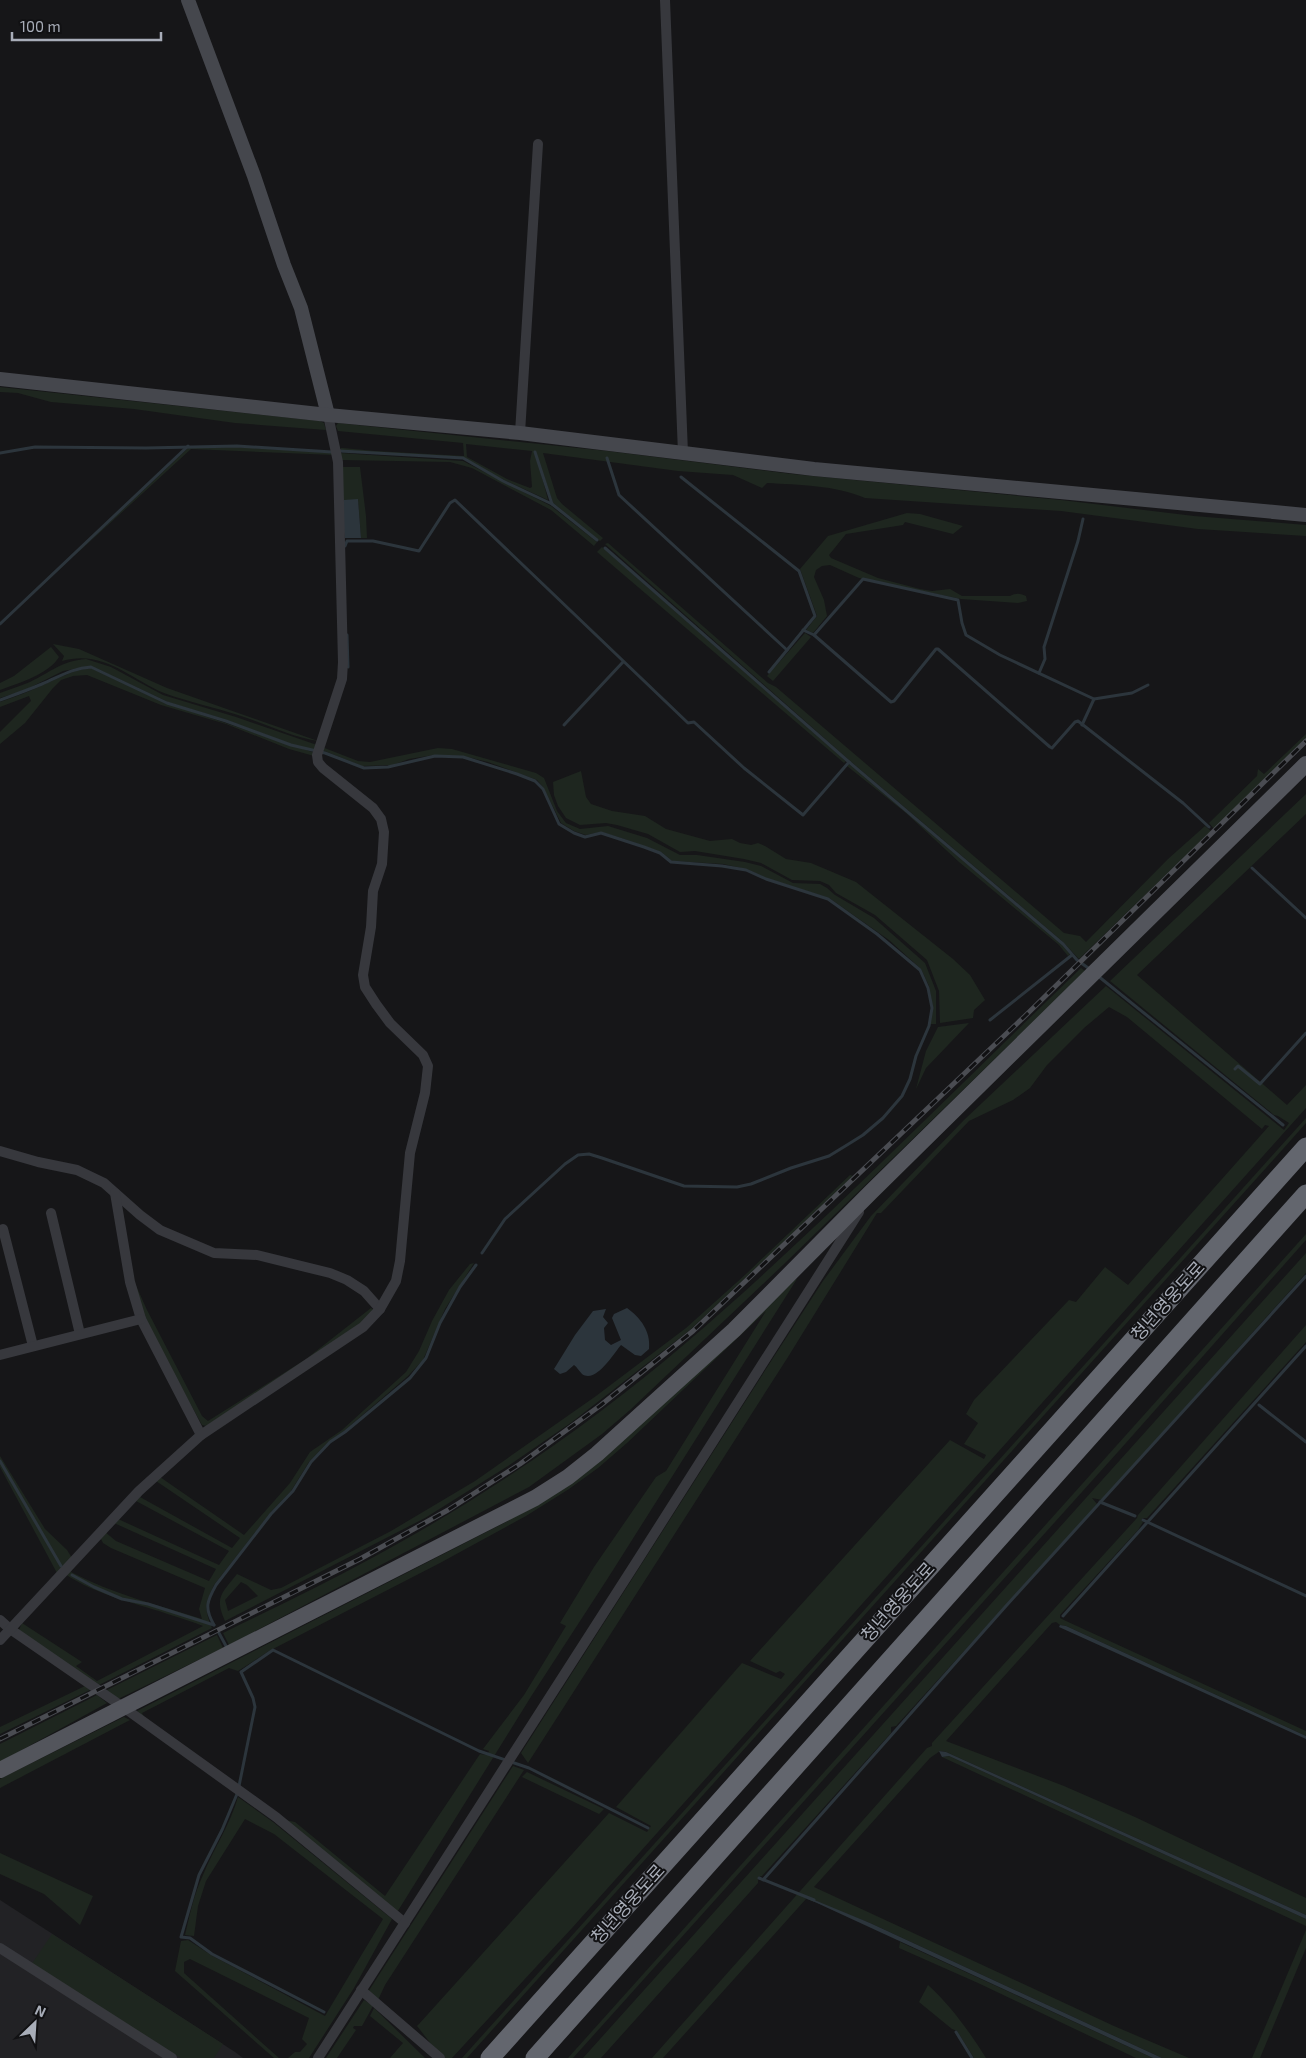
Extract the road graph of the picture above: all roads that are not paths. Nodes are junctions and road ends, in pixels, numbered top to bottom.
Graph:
1 (188, 0) edge
2 (665, 0) edge
3 (538, 144) dead end
4 (0, 379) edge
5 (328, 415) junction
6 (520, 434) junction
7 (683, 453) junction
8 (1306, 515) edge
9 (1306, 764) edge
10 (1306, 1147) edge
11 (0, 1151) edge
12 (871, 1192) junction
13 (114, 1193) junction
14 (1306, 1194) edge
15 (51, 1213) dead end
16 (3, 1229) dead end
17 (380, 1309) junction
18 (141, 1319) junction
19 (80, 1334) junction
20 (34, 1346) junction
21 (0, 1355) edge
22 (202, 1435) junction
23 (0, 1620) edge
24 (10, 1629) junction
25 (0, 1640) edge
26 (124, 1707) junction
27 (0, 1770) edge
28 (404, 1923) junction
29 (0, 1948) edge
30 (361, 1990) junction
31 (172, 2058) edge
32 (318, 2058) edge
33 (440, 2058) edge
34 (490, 2058) edge
35 (535, 2058) edge

1 - 5 main road
2 - 7 street
3 - 6 street
4 - 5 main road
5 - 6 main road
5 - 17 street
6 - 7 main road
7 - 8 main road
9 - 12 main road
10 - 34 highway, 청년영웅도로
11 - 13 street
12 - 26 main road
12 - 28 street
13 - 17 street
13 - 18 street
14 - 35 highway, 청년영웅도로
15 - 19 street
16 - 20 street
17 - 22 street
18 - 19 street
18 - 22 street
19 - 20 street
20 - 21 street
22 - 24 street
23 - 24 street
24 - 25 street
24 - 26 street
26 - 27 main road
26 - 28 street
28 - 30 street
29 - 31 street
30 - 32 street
30 - 33 street

